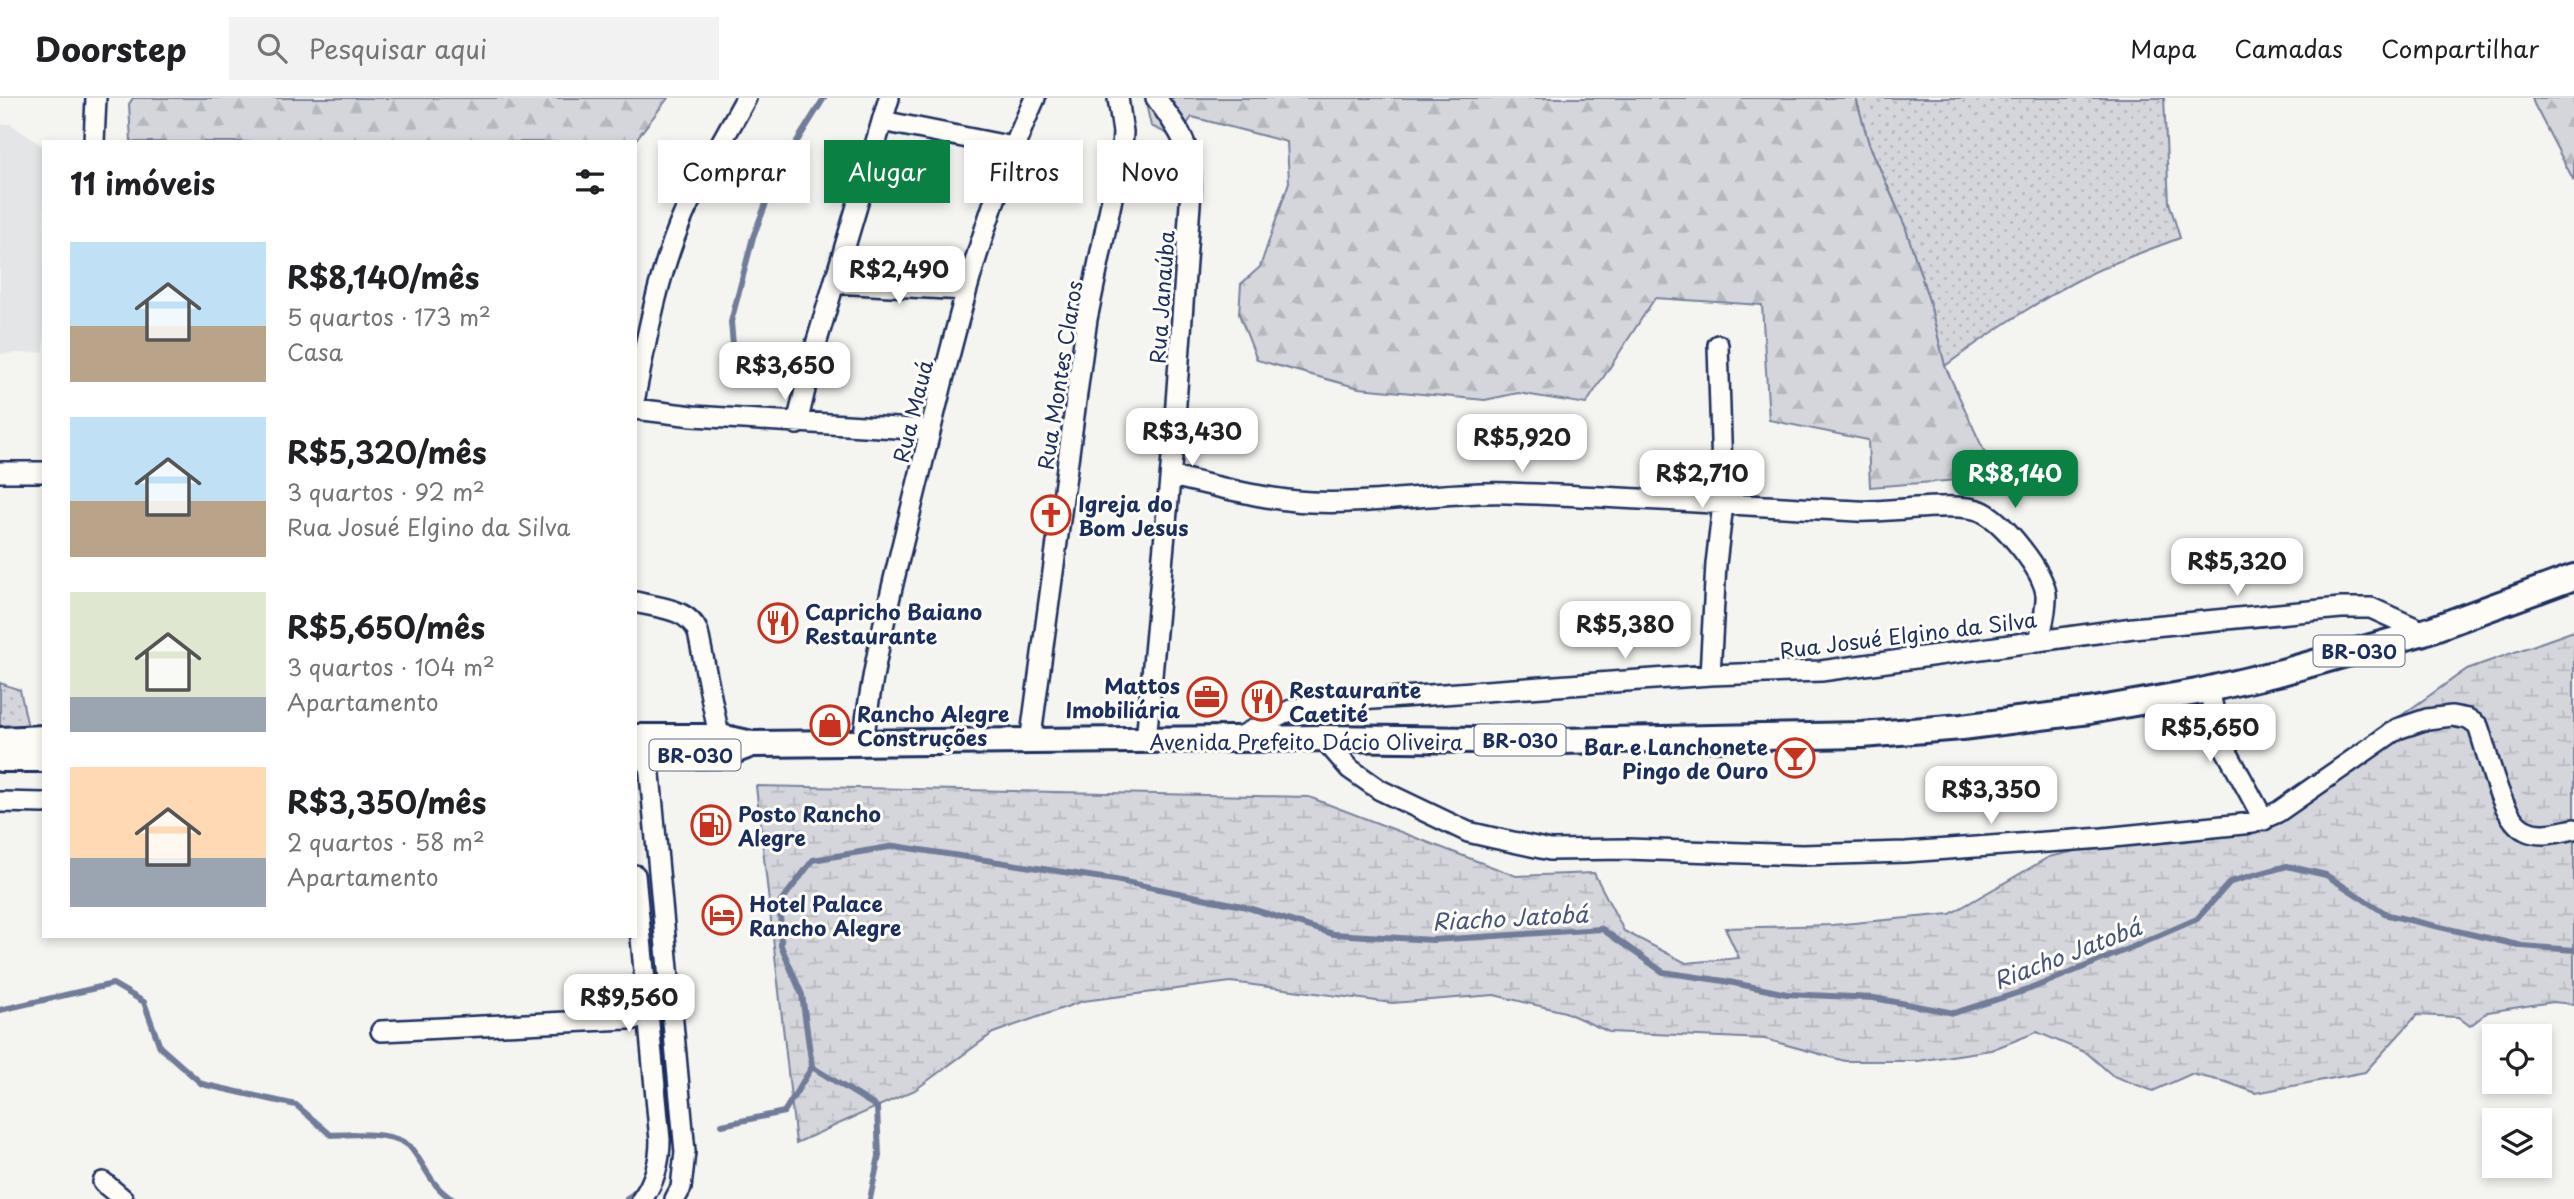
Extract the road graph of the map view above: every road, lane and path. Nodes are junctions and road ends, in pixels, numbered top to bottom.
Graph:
1 (96, 98) edge
2 (746, 98) edge
3 (889, 98) edge
4 (1035, 98) edge
5 (1118, 98) edge
6 (1156, 98) edge
7 (882, 121) junction
8 (94, 140) edge
9 (978, 140) edge
10 (1016, 140) edge
11 (995, 203) edge
12 (834, 283) junction
13 (966, 290) junction
14 (1718, 345) dead end
15 (637, 387) edge
16 (637, 409) edge
17 (797, 424) junction
18 (930, 430) junction
19 (0, 472) edge
20 (42, 472) edge
21 (1171, 475) junction
22 (1723, 504) junction
23 (2574, 577) edge
24 (637, 602) edge
25 (2430, 629) junction
26 (2039, 641) junction
27 (1710, 675) junction
28 (2209, 689) junction
29 (42, 738) edge
30 (1323, 738) junction
31 (0, 740) edge
32 (1146, 741) junction
33 (1233, 741) junction
34 (863, 743) junction
35 (1030, 743) junction
36 (641, 746) edge
37 (721, 746) junction
38 (42, 759) edge
39 (0, 760) edge
40 (644, 794) edge
41 (0, 802) edge
42 (42, 803) edge
43 (2264, 820) junction
44 (2574, 829) edge
45 (637, 898) edge
46 (670, 986) junction
47 (645, 990) junction
48 (648, 1018) junction
49 (381, 1031) dead end
50 (103, 1182) dead end
51 (681, 1195) edge
52 (123, 1199) edge
53 (642, 1199) edge

1 - 8 street
2 - 15 street
3 - 7 street
4 - 10 street, Rua Mauá
5 - 35 street, Rua Montes Claros
6 - 21 street, Rua Janaúba
7 - 9 street
7 - 12 street
11 - 13 street, Rua Mauá
12 - 13 street
12 - 17 street
13 - 18 street, Rua Mauá
14 - 22 street
16 - 17 street
17 - 18 street
18 - 34 street, Rua Mauá
19 - 20 street
21 - 22 street
21 - 32 street, Rua Janaúba
22 - 26 street
22 - 27 street
23 - 25 main road, BR-030
24 - 37 street
25 - 26 street, Rua Josué Elgino da Silva
25 - 28 main road, Avenida Prefeito Dácio Oliveira / BR-030
26 - 27 street, Rua Josué Elgino da Silva
27 - 33 street, Rua Josué Elgino da Silva
28 - 30 main road, Avenida Prefeito Dácio Oliveira / BR-030
28 - 43 street
29 - 31 main road
30 - 33 main road, Avenida Prefeito Dácio Oliveira / BR-030
30 - 43 street
32 - 33 main road, Avenida Prefeito Dácio Oliveira / BR-030
32 - 35 main road, Avenida Prefeito Dácio Oliveira / BR-030
34 - 35 main road, Avenida Prefeito Dácio Oliveira / BR-030
34 - 37 main road, Avenida Prefeito Dácio Oliveira / BR-030
36 - 37 main road, Avenida Prefeito Dácio Oliveira / BR-030
36 - 40 street
38 - 39 main road
40 - 46 street
41 - 42 street
43 - 44 street
45 - 47 street
46 - 47 street
46 - 51 street
47 - 48 street
48 - 49 street
48 - 53 street
50 - 52 street

